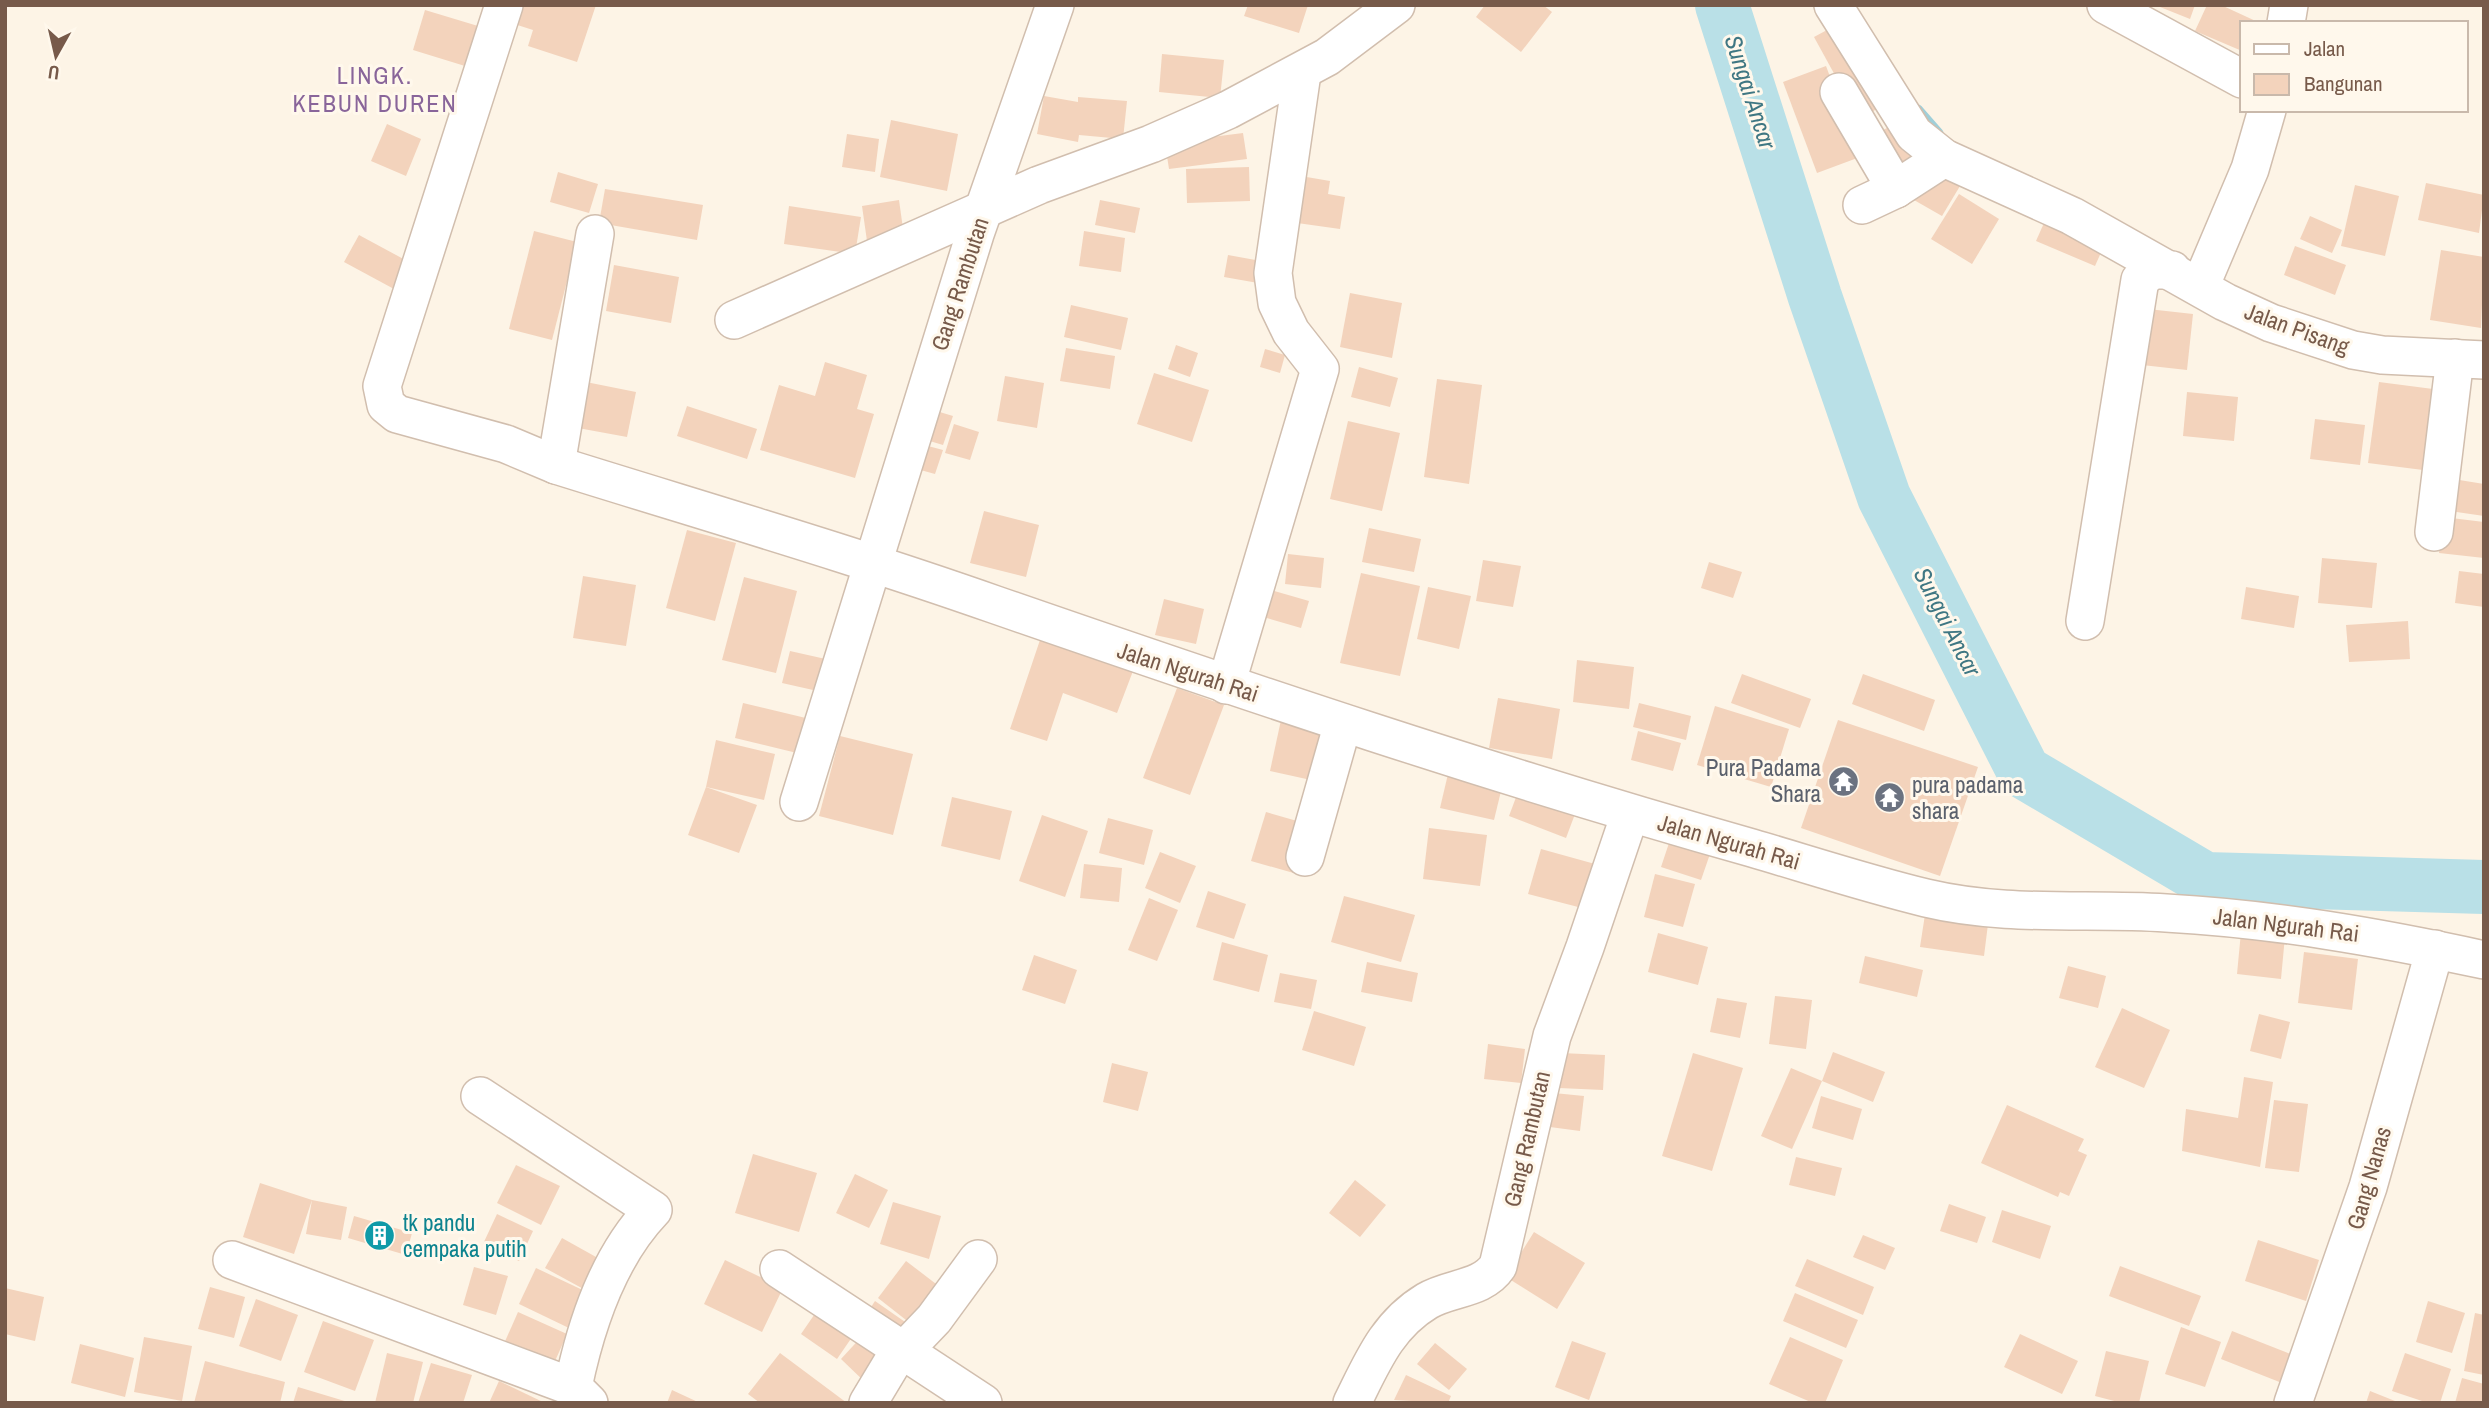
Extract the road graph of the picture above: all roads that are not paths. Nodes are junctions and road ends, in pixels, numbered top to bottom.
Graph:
1 (504, 5) edge
2 (1055, 5) edge
3 (1396, 5) edge
4 (1833, 5) edge
5 (2106, 5) edge
6 (1302, 73) junction
7 (2240, 78) edge
8 (1839, 92) dead end
9 (2266, 112) edge
10 (1944, 158) junction
11 (1896, 189) junction
12 (1862, 205) dead end
13 (982, 212) junction
14 (595, 233) dead end
15 (2196, 273) junction
16 (734, 320) dead end
17 (2469, 359) edge
18 (556, 465) junction
19 (2434, 532) dead end
20 (872, 564) junction
21 (2085, 621) dead end
22 (1226, 685) junction
23 (1343, 723) junction
24 (799, 802) dead end
25 (1630, 814) junction
26 (1306, 857) dead end
27 (2435, 949) junction
28 (2484, 960) edge
29 (480, 1096) dead end
30 (978, 1259) dead end
31 (232, 1260) dead end
32 (779, 1269) dead end
33 (903, 1352) junction
34 (581, 1395) edge
35 (868, 1403) edge
36 (983, 1403) edge
37 (1352, 1403) edge
38 (2293, 1403) edge

1 - 18 street, Jalan Ngurah Rai
2 - 13 street, Gang Rambutan
3 - 6 street
4 - 10 street, Jalan Pisang
5 - 7 street
6 - 13 street
6 - 22 street
8 - 11 street
9 - 15 street
10 - 11 street
10 - 15 street, Jalan Pisang
11 - 12 street
13 - 16 street
13 - 20 street, Gang Rambutan
14 - 18 street
15 - 17 street, Jalan Pisang
15 - 21 street
17 - 19 street
18 - 20 street, Jalan Ngurah Rai
20 - 22 street, Jalan Ngurah Rai
20 - 24 street, Gang Rambutan
22 - 23 street, Jalan Ngurah Rai
23 - 25 street, Jalan Ngurah Rai
23 - 26 street
25 - 27 street, Jalan Ngurah Rai
25 - 37 street, Gang Rambutan
27 - 28 street, Jalan Ngurah Rai
27 - 38 street, Gang Nanas
29 - 34 street
30 - 33 street
31 - 34 street
32 - 33 street
33 - 35 street
33 - 36 street

